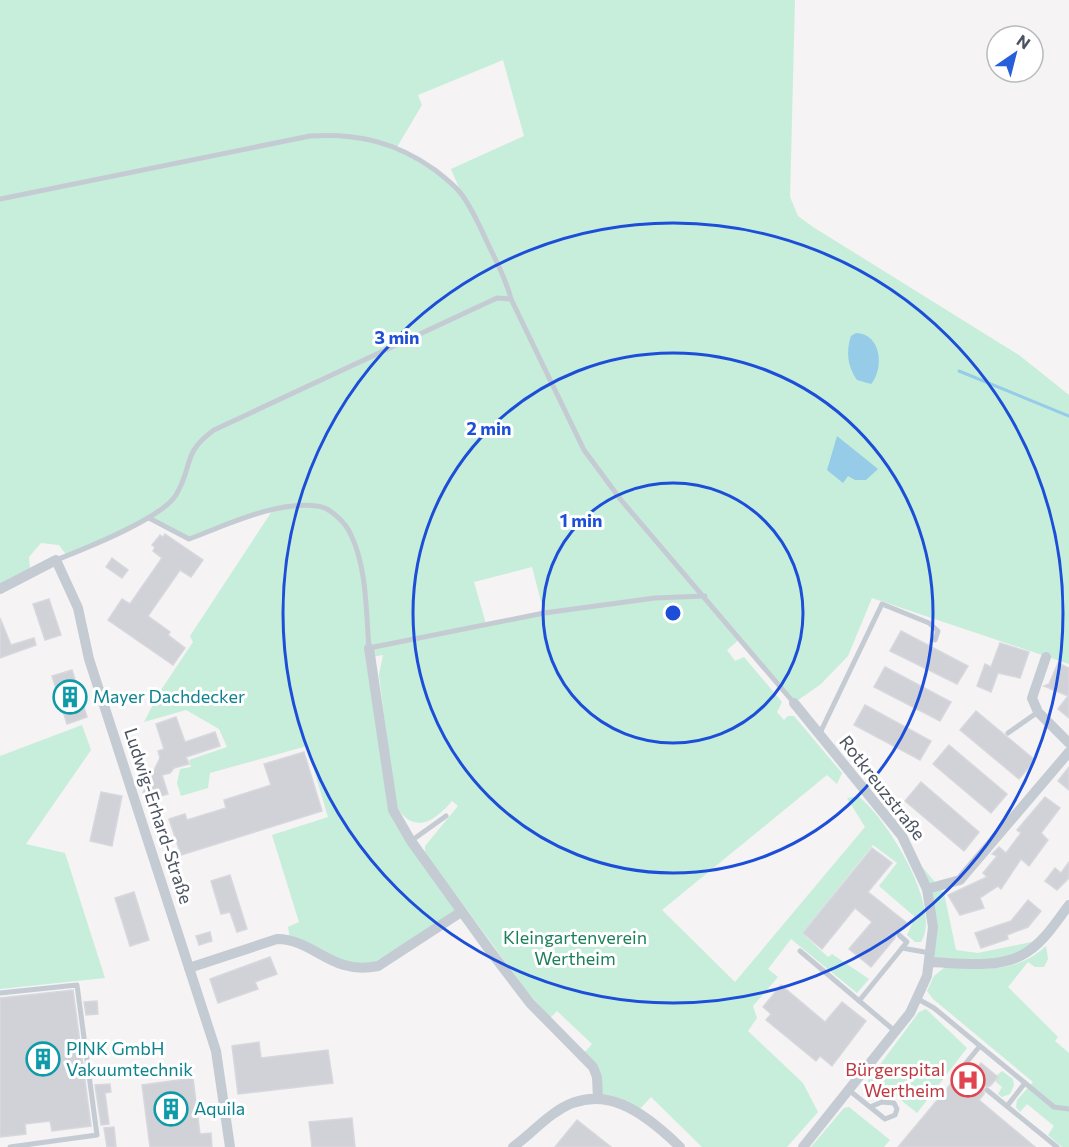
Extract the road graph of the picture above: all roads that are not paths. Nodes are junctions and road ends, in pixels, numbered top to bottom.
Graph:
1 (0, 199) edge
2 (511, 299) junction
3 (149, 518) junction
4 (56, 560) junction
5 (0, 589) edge
6 (705, 596) junction
7 (935, 640) dead end
8 (369, 648) junction
9 (1046, 657) dead end
10 (794, 704) joint
11 (1038, 712) junction
12 (1008, 733) dead end
13 (819, 735) junction
14 (1069, 743) edge
15 (1069, 752) edge
16 (446, 816) dead end
17 (411, 841) junction
18 (927, 889) junction
19 (1069, 904) edge
20 (461, 912) junction
21 (899, 935) dead end
22 (902, 948) junction
23 (800, 951) dead end
24 (931, 957) junction
25 (189, 968) junction
26 (0, 993) edge
27 (918, 999) junction
28 (859, 1001) junction
29 (897, 1033) junction
30 (980, 1046) junction
31 (970, 1076) dead end
32 (1025, 1083) junction
33 (987, 1090) dead end
34 (850, 1091) junction
35 (598, 1099) junction
36 (1007, 1106) junction
37 (870, 1107) junction
38 (1069, 1109) edge
39 (10, 1147) edge
40 (230, 1147) edge
41 (513, 1147) edge
42 (680, 1147) edge
43 (803, 1147) edge
44 (1057, 1147) edge

1 - 2 lane
2 - 3 lane
2 - 6 lane
3 - 4 lane
3 - 8 lane
4 - 5 street
4 - 25 street, Ludwig-Erhard-Straße
6 - 8 lane
6 - 10 lane
7 - 13 lane
8 - 17 street
9 - 11 street
10 - 13 street, Rotkreuzstraße
11 - 12 lane
11 - 14 street
13 - 18 street, Rotkreuzstraße
15 - 18 street
16 - 17 lane
17 - 20 street
18 - 24 street, Rotkreuzstraße
19 - 24 street
20 - 25 street
20 - 35 street
21 - 22 lane
22 - 24 lane
22 - 28 lane
23 - 28 lane
24 - 27 street, Rotkreuzstraße
25 - 40 street, Ludwig-Erhard-Straße
26 - 39 lane
27 - 29 street, Rotkreuzstraße
27 - 30 lane
28 - 29 lane
29 - 34 street, Rotkreuzstraße
30 - 31 lane
30 - 32 lane
32 - 36 lane
32 - 38 lane
33 - 36 lane
34 - 37 lane
34 - 43 street, Rotkreuzstraße
35 - 41 street
35 - 42 street
36 - 44 lane
37 - 37 lane

